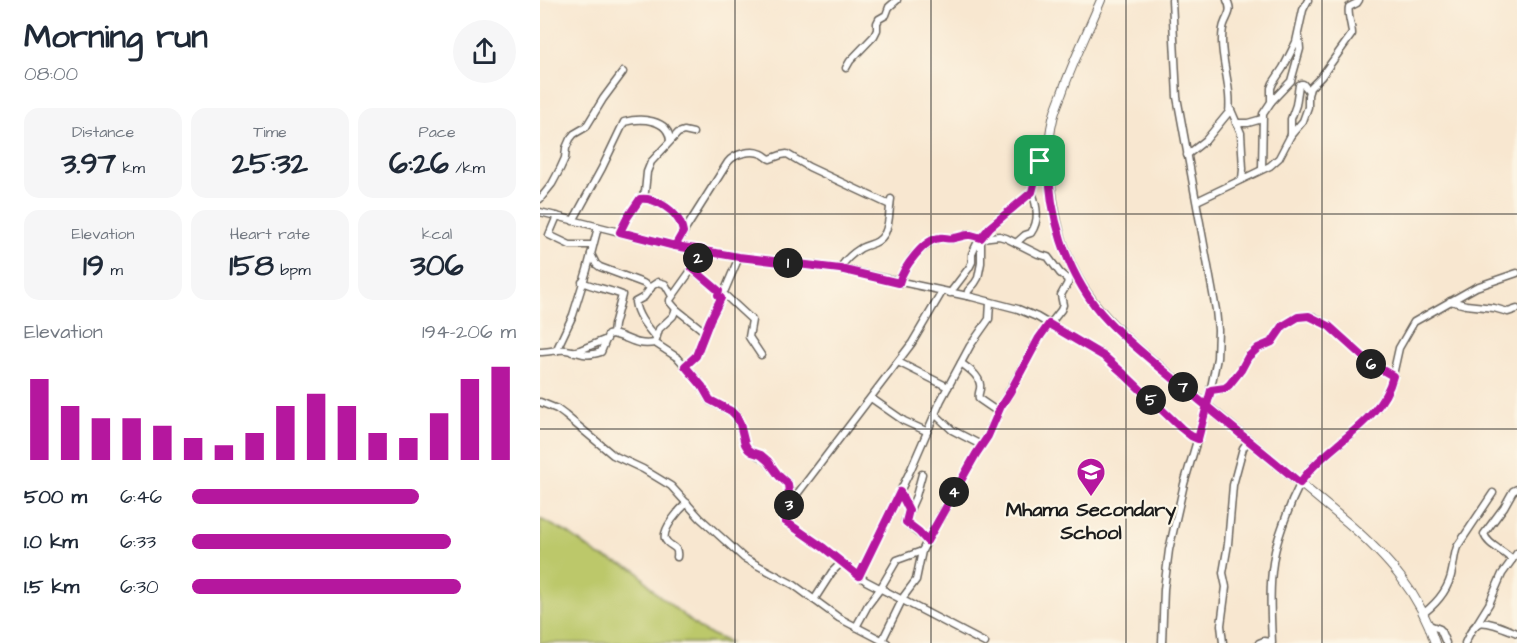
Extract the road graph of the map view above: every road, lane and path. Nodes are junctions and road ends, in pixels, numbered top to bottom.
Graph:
1 (897, 0) edge
2 (1101, 0) edge
3 (1172, 0) edge
4 (1227, 0) edge
5 (1308, 0) edge
6 (1359, 0) edge
7 (1298, 36) junction
8 (846, 68) dead end
9 (623, 72) dead end
10 (1309, 91) junction
11 (1271, 102) junction
12 (1230, 108) junction
13 (1262, 119) junction
14 (1251, 122) junction
15 (1236, 123) junction
16 (1262, 129) junction
17 (693, 133) dead end
18 (1291, 135) junction
19 (670, 141) junction
20 (1049, 148) junction
21 (1187, 155) junction
22 (1262, 169) junction
23 (1242, 179) junction
24 (1032, 192) junction
25 (540, 199) edge
26 (640, 199) junction
27 (1197, 201) junction
28 (540, 212) edge
29 (557, 216) junction
30 (573, 220) junction
31 (598, 227) junction
32 (620, 232) junction
33 (683, 232) junction
34 (981, 238) junction
35 (1016, 243) junction
36 (592, 245) junction
37 (675, 246) junction
38 (703, 250) junction
39 (591, 253) junction
40 (739, 257) junction
41 (692, 268) junction
42 (840, 269) junction
43 (1074, 272) junction
44 (1517, 273) edge
45 (582, 282) junction
46 (899, 283) junction
47 (1068, 283) junction
48 (651, 288) junction
49 (946, 293) junction
50 (723, 294) junction
51 (672, 296) junction
52 (966, 296) junction
53 (1450, 301) junction
54 (990, 302) junction
55 (676, 309) junction
56 (1515, 311) edge
57 (1049, 324) junction
58 (705, 332) junction
59 (613, 334) junction
60 (655, 340) junction
61 (556, 351) junction
62 (540, 352) edge
63 (761, 355) dead end
64 (898, 362) junction
65 (961, 363) junction
66 (685, 366) junction
67 (1393, 376) junction
68 (948, 387) junction
69 (1211, 390) junction
70 (872, 398) junction
71 (540, 402) edge
72 (1207, 407) junction
73 (998, 412) junction
74 (935, 414) junction
75 (926, 431) junction
76 (1198, 439) junction
77 (1249, 441) junction
78 (981, 445) junction
79 (922, 474) dead end
80 (1300, 483) junction
81 (1517, 489) edge
82 (900, 492) junction
83 (1494, 493) dead end
84 (792, 501) junction
85 (687, 502) junction
86 (909, 510) junction
87 (927, 541) junction
88 (922, 551) junction
89 (1517, 553) edge
90 (677, 557) dead end
91 (1512, 560) junction
92 (842, 562) junction
93 (859, 576) junction
94 (880, 589) junction
95 (813, 600) junction
96 (902, 600) junction
97 (1424, 613) junction
98 (1429, 625) junction
99 (1476, 626) junction
100 (856, 627) junction
101 (1517, 633) edge
102 (885, 642) edge
103 (1271, 642) edge
104 (985, 643) edge
105 (1162, 643) edge
106 (1223, 643) edge
107 (1259, 643) edge
108 (1435, 643) edge
109 (1446, 643) edge
110 (1465, 643) edge

1 - 8 street
2 - 20 main road
3 - 21 street
4 - 12 street
5 - 7 street
6 - 10 street
7 - 11 street
7 - 11 street
9 - 25 street
10 - 18 street
10 - 18 street
11 - 13 street
12 - 15 street
12 - 21 street
13 - 14 street
13 - 16 street
14 - 15 street
14 - 16 street
15 - 23 street
16 - 22 street
17 - 19 street
18 - 22 street
19 - 26 street
19 - 30 street
20 - 24 street
20 - 43 main road
21 - 27 street
22 - 23 street
23 - 27 street
24 - 34 street
24 - 35 street
26 - 32 street
26 - 33 street
27 - 69 street
28 - 29 street
29 - 30 street
29 - 36 street
30 - 31 street
31 - 32 street
31 - 36 street
32 - 37 street
33 - 37 street
33 - 42 street
34 - 35 street
34 - 46 street
34 - 49 street
34 - 52 street
35 - 47 street
36 - 39 street
37 - 38 street
38 - 40 street
38 - 41 street
39 - 45 street
39 - 48 street
40 - 42 street
40 - 50 street
41 - 50 street
41 - 51 street
42 - 46 street
43 - 47 street
43 - 72 main road
44 - 53 street
45 - 59 street
45 - 61 street
46 - 49 street
47 - 57 street
48 - 51 street
48 - 60 street
49 - 52 street
49 - 64 street
50 - 58 street
50 - 63 street
51 - 55 street
52 - 54 street
53 - 56 street
53 - 67 street
54 - 57 street
54 - 65 street
55 - 58 street
55 - 60 street
57 - 73 street
57 - 76 street
58 - 66 street
59 - 60 street
59 - 61 street
60 - 66 street
61 - 62 street
64 - 68 street
64 - 70 street
65 - 68 street
65 - 73 street
66 - 84 street
67 - 69 street
67 - 80 street
68 - 74 street
69 - 72 street
70 - 75 street
70 - 84 street
71 - 85 street
72 - 76 street
72 - 77 main road
73 - 78 street
74 - 75 street
74 - 78 street
75 - 82 street
76 - 105 street
77 - 80 main road
77 - 106 street
78 - 87 street
79 - 86 street
80 - 97 main road
80 - 103 street
81 - 91 street
82 - 86 street
82 - 93 street
83 - 97 street
84 - 92 street
85 - 90 street
85 - 95 street
86 - 87 street
87 - 88 street
88 - 94 street
88 - 96 street
89 - 91 street
91 - 99 street
92 - 93 street
92 - 95 street
93 - 94 street
94 - 96 street
94 - 100 street
95 - 100 street
96 - 102 street
96 - 104 street
97 - 98 main road
98 - 108 main road
98 - 109 street
99 - 101 street
99 - 110 street
100 - 102 street
103 - 107 street

